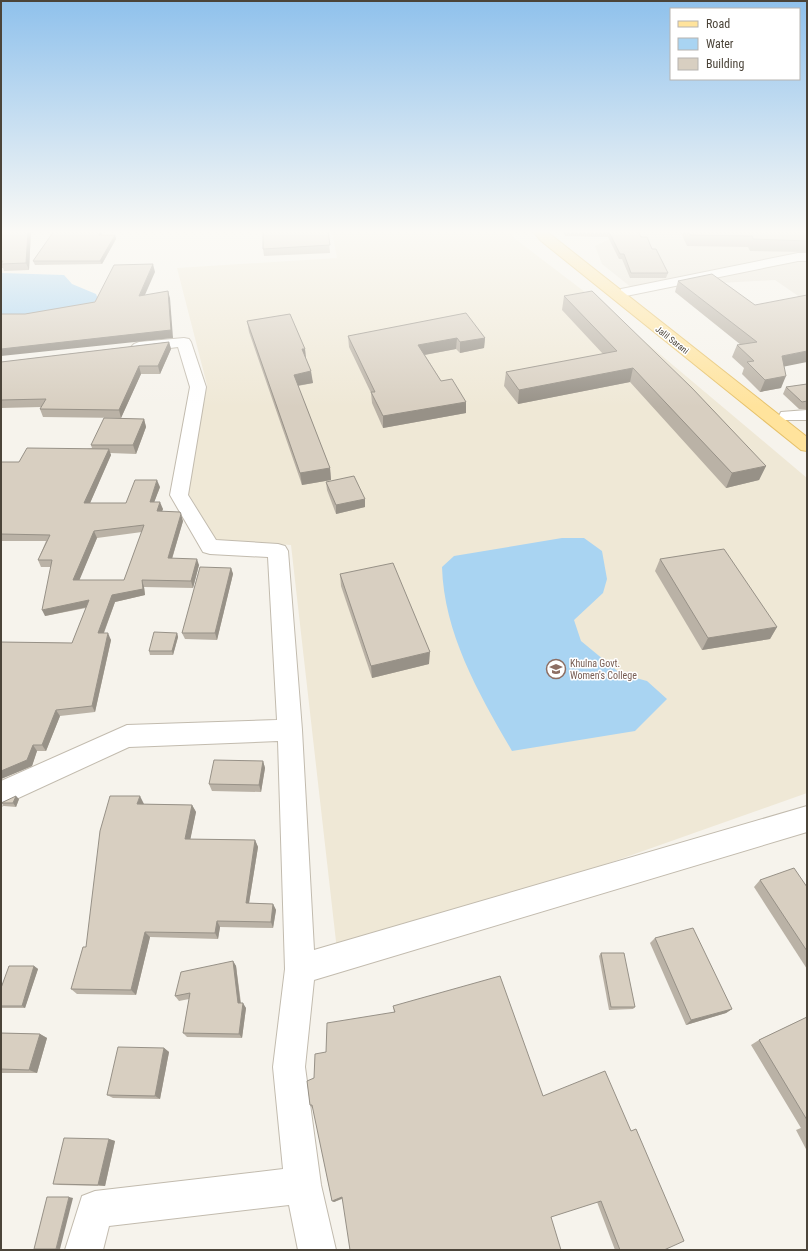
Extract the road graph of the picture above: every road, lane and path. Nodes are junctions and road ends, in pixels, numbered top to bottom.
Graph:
1 (610, 289) edge
2 (623, 289) edge
3 (639, 289) edge
4 (626, 292) junction
5 (112, 350) edge
6 (807, 415) edge
7 (787, 416) junction
8 (807, 433) edge
9 (807, 446) edge
10 (290, 730) junction
11 (1, 794) edge
12 (807, 819) edge
13 (300, 969) junction
14 (303, 1185) junction
15 (84, 1250) edge
16 (317, 1250) edge

1 - 9 main road, Jalil Sarani
2 - 4 main road, Jalil Sarani
3 - 4 street
4 - 7 main road, Jalil Sarani
5 - 10 street
6 - 7 street
7 - 8 main road, Jalil Sarani
10 - 11 street
10 - 13 street
12 - 13 street
13 - 14 street
14 - 15 street
14 - 16 street

